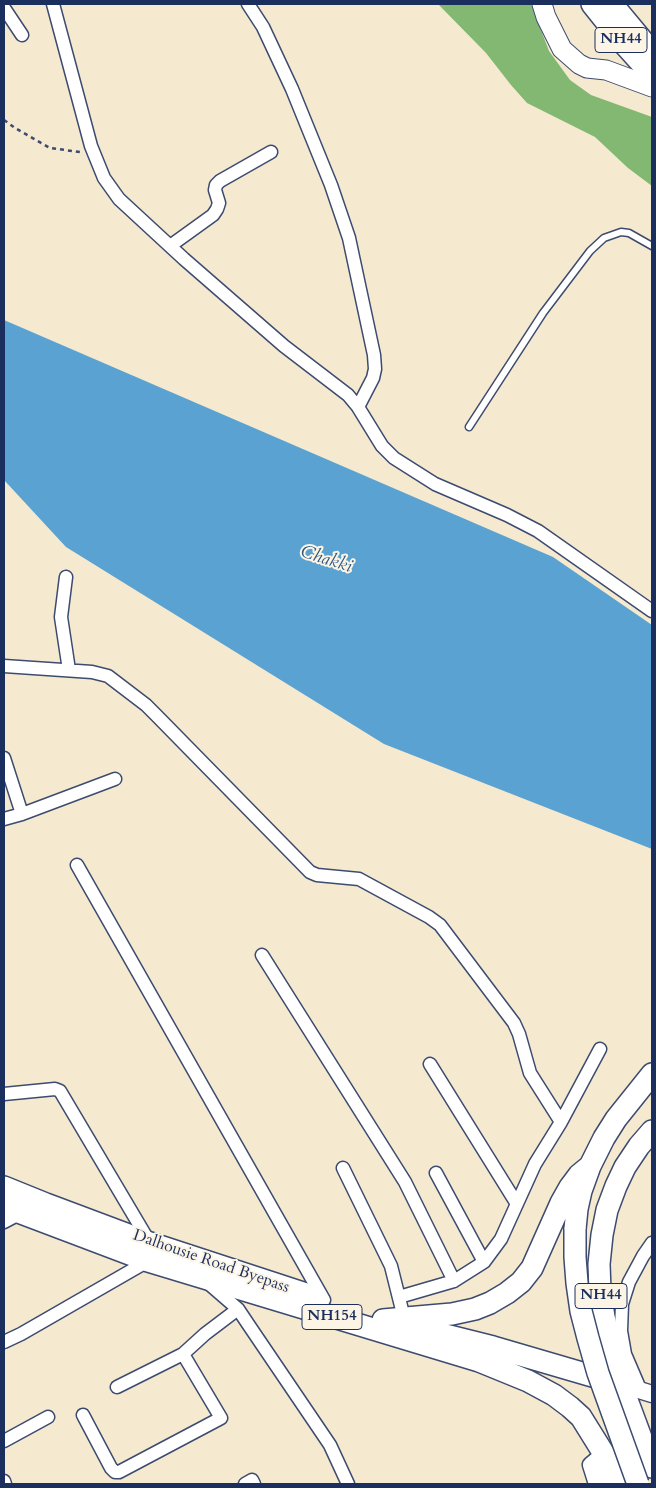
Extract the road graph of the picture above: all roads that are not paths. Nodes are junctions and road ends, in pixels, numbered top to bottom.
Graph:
1 (53, 4) edge
2 (248, 4) edge
3 (542, 4) edge
4 (592, 4) edge
5 (612, 4) edge
6 (4, 8) edge
7 (22, 36) dead end
8 (652, 52) edge
9 (652, 75) edge
10 (652, 87) edge
11 (271, 152) dead end
12 (170, 246) junction
13 (652, 246) edge
14 (358, 408) junction
15 (468, 427) dead end
16 (66, 577) dead end
17 (652, 611) edge
18 (4, 666) edge
19 (69, 670) junction
20 (4, 758) edge
21 (115, 779) dead end
22 (22, 814) junction
23 (4, 819) edge
24 (77, 865) dead end
25 (262, 955) dead end
26 (600, 1049) dead end
27 (430, 1064) dead end
28 (646, 1081) edge
29 (4, 1094) edge
30 (561, 1122) junction
31 (652, 1131) edge
32 (590, 1166) junction
33 (343, 1168) dead end
34 (436, 1173) dead end
35 (4, 1186) edge
36 (518, 1204) junction
37 (9, 1213) edge
38 (652, 1243) edge
39 (149, 1252) junction
40 (484, 1262) junction
41 (202, 1278) junction
42 (454, 1281) junction
43 (399, 1296) junction
44 (324, 1300) junction
45 (238, 1309) junction
46 (404, 1318) junction
47 (383, 1320) junction
48 (4, 1342) edge
49 (183, 1354) junction
50 (117, 1387) dead end
51 (638, 1390) edge
52 (83, 1414) dead end
53 (48, 1417) dead end
54 (4, 1441) edge
55 (604, 1454) junction
56 (650, 1459) edge
57 (4, 1481) edge
58 (6, 1484) edge
59 (245, 1484) edge
60 (254, 1484) edge
61 (348, 1484) edge
62 (597, 1484) edge
63 (616, 1484) edge
64 (638, 1484) edge

1 - 12 street
2 - 14 street
3 - 10 main road
4 - 9 highway, NH44
5 - 8 highway, NH44
6 - 7 street
11 - 12 street
12 - 14 street
13 - 15 lane
14 - 17 street
16 - 19 street
18 - 19 street
19 - 30 street
20 - 22 street
21 - 22 street
22 - 23 street
24 - 44 street
25 - 42 street
26 - 30 street
27 - 36 street
28 - 32 highway, NH44
29 - 39 street
30 - 36 street
31 - 51 highway, NH44
32 - 46 highway
32 - 64 highway, NH44, bridge
33 - 43 street
34 - 40 street
35 - 39 highway, Dalhousie Road Byepass / NH154
36 - 40 street
37 - 39 highway, NH154
38 - 51 street
39 - 41 highway, NH154
39 - 44 highway, Dalhousie Road Byepass / NH154
39 - 48 street
40 - 42 street
41 - 45 street
41 - 55 highway, NH154
42 - 43 street
43 - 46 street
44 - 47 highway, Dalhousie Road Byepass / NH154
45 - 49 street
45 - 61 street
46 - 47 highway
47 - 51 highway, Dalhousie Road Byepass / NH154
49 - 50 street
49 - 52 street
51 - 56 highway, NH44
53 - 54 street
55 - 56 highway
55 - 62 street
55 - 63 highway, NH154
57 - 58 street
59 - 60 street

